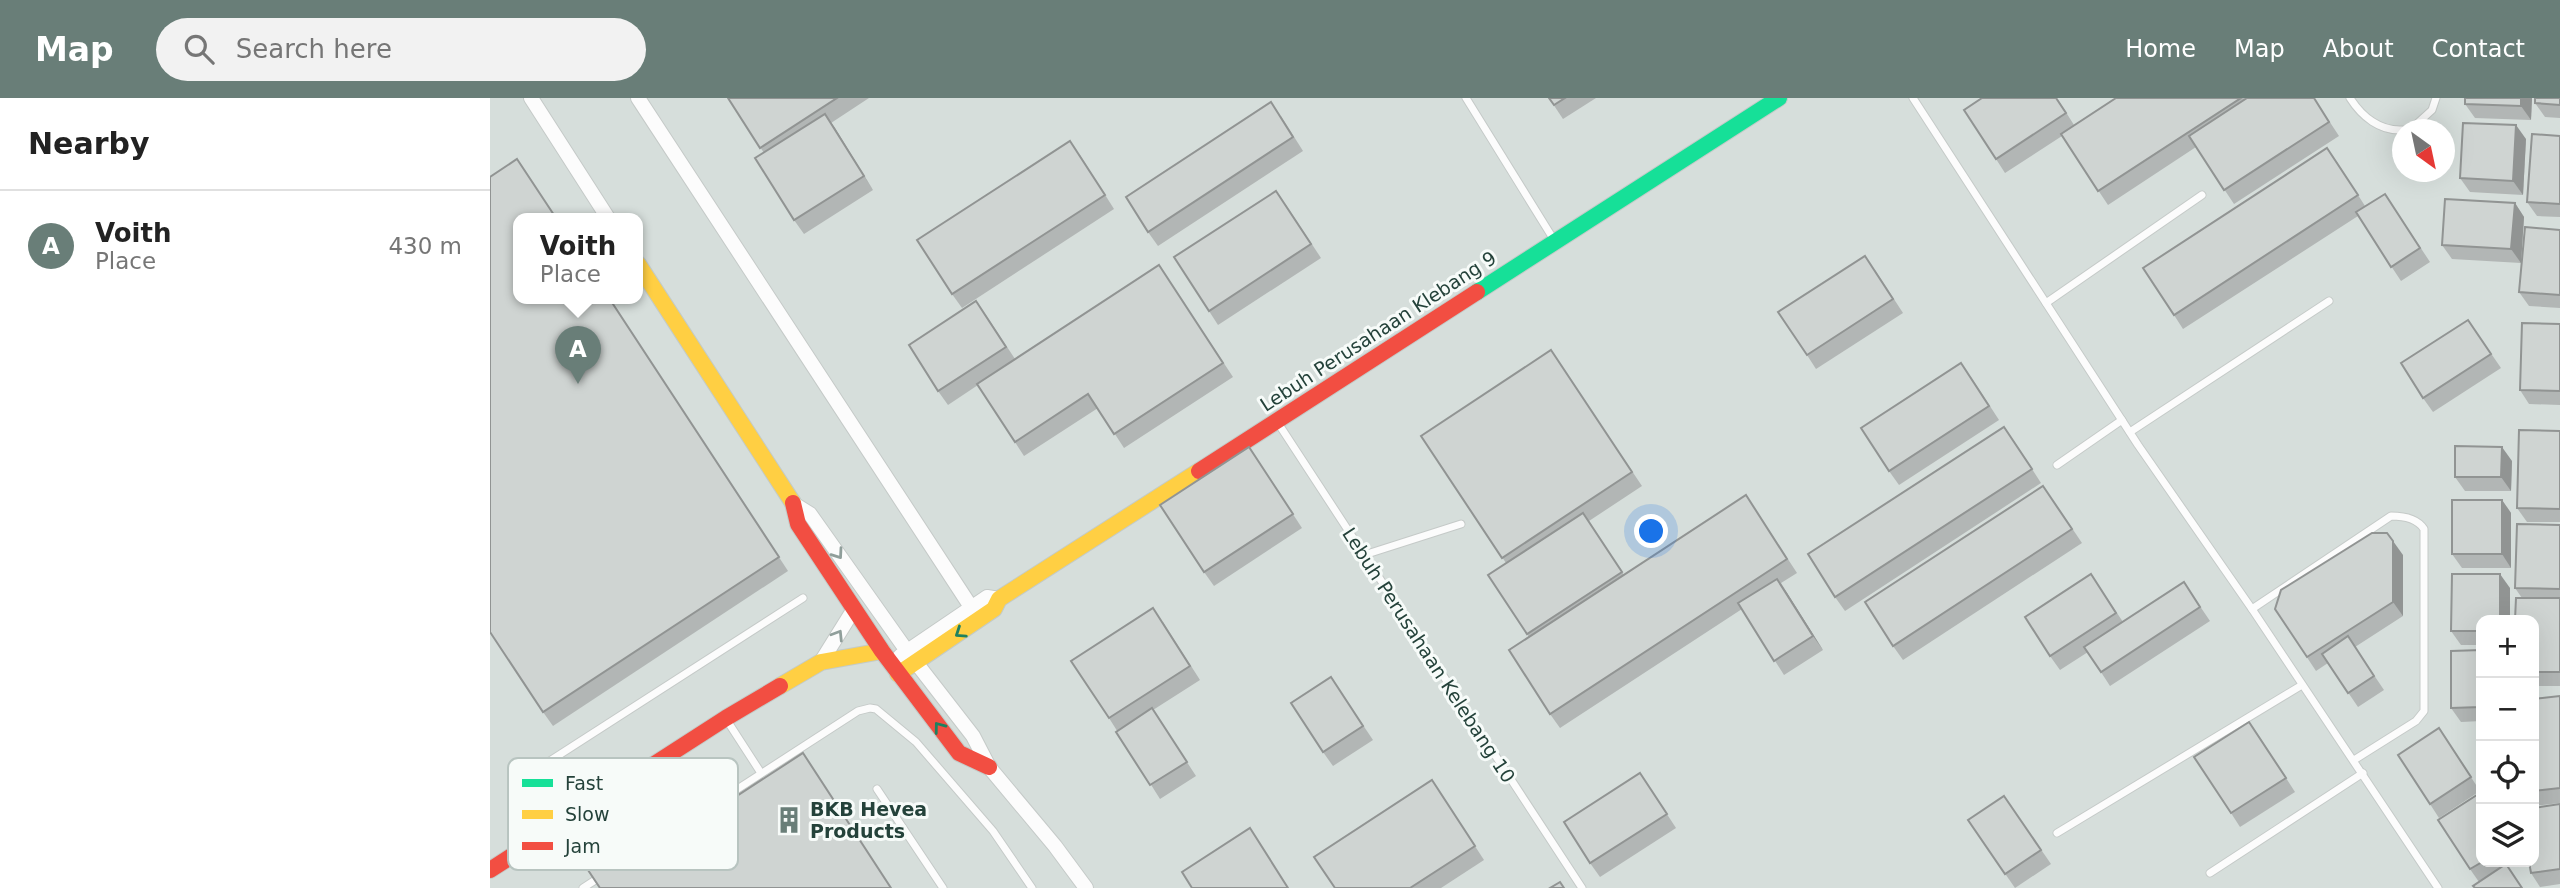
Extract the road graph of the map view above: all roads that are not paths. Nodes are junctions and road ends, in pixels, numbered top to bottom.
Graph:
1 (531, 98) edge
2 (638, 98) edge
3 (1466, 98) edge
4 (1779, 98) edge
5 (1913, 98) edge
6 (2350, 98) edge
7 (2436, 98) edge
8 (2422, 119) edge
9 (2392, 130) edge
10 (2202, 195) dead end
11 (605, 213) edge
12 (1555, 242) junction
13 (643, 272) edge
14 (2329, 301) dead end
15 (2046, 303) junction
16 (2122, 420) junction
17 (1277, 421) junction
18 (2130, 432) junction
19 (2057, 465) dead end
20 (794, 504) junction
21 (1461, 524) dead end
22 (1364, 555) junction
23 (803, 598) dead end
24 (999, 598) junction
25 (971, 607) junction
26 (854, 609) junction
27 (2252, 609) junction
28 (911, 657) junction
29 (821, 662) junction
30 (890, 663) junction
31 (2302, 685) junction
32 (726, 718) junction
33 (554, 758) edge
34 (664, 758) edge
35 (2354, 760) junction
36 (989, 767) junction
37 (761, 773) junction
38 (2363, 773) junction
39 (738, 788) edge
40 (877, 789) dead end
41 (2057, 832) dead end
42 (508, 858) edge
43 (490, 870) edge
44 (2210, 873) dead end
45 (606, 874) edge
46 (583, 888) edge
47 (943, 888) edge
48 (1032, 888) edge
49 (1086, 888) edge
50 (1582, 888) edge
51 (2438, 888) edge

1 - 11 street
2 - 25 street
3 - 12 lane
4 - 12 street, Lebuh Perusahaan Klebang 9
5 - 15 lane
6 - 9 lane
7 - 8 lane
10 - 15 lane
12 - 17 street, Lebuh Perusahaan Klebang 9
13 - 20 street
14 - 18 lane
15 - 16 lane
16 - 18 lane
16 - 19 lane
17 - 22 lane, Lebuh Perusahaan Kelebang 10
17 - 24 street, Lebuh Perusahaan Klebang 9
18 - 27 lane
20 - 26 street
20 -> 28 street
21 - 22 lane
22 - 50 lane, Lebuh Perusahaan Kelebang 10
23 - 33 lane
24 - 25 street, Lebuh Perusahaan Klebang 9
24 -> 28 street, Lebuh Perusahaan Klebang 9
25 - 28 street, Lebuh Perusahaan Klebang 9
29 -> 26 street
26 - 30 street
27 - 31 lane
27 - 35 lane
28 - 30 street, Lebuh Perusahaan Klebang 9
28 - 36 street
29 - 30 street
29 - 32 street
36 -> 30 street
31 - 35 lane
31 - 41 lane
32 - 34 street
32 - 37 lane
35 - 38 lane
36 - 49 street
37 - 39 lane
37 - 48 lane
38 - 44 lane
38 - 51 lane
40 - 47 lane
42 - 43 street
45 - 46 lane

